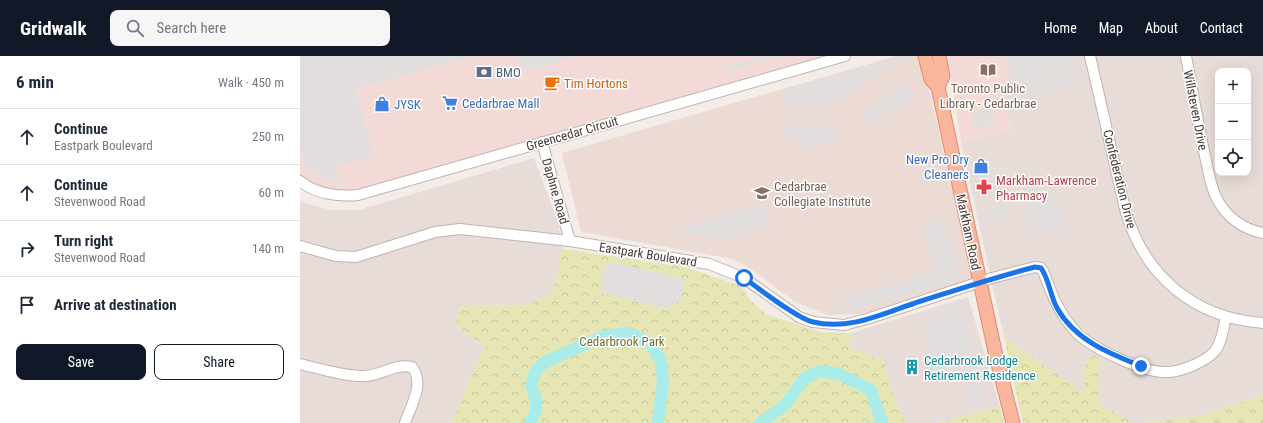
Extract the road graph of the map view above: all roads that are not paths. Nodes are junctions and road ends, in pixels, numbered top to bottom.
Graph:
1 (845, 56) edge
2 (925, 56) edge
3 (939, 56) edge
4 (1090, 56) edge
5 (1186, 56) edge
6 (938, 87) junction
7 (542, 142) junction
8 (300, 181) edge
9 (1263, 233) edge
10 (570, 241) junction
11 (300, 246) edge
12 (980, 282) junction
13 (1226, 318) junction
14 (1263, 324) edge
15 (300, 364) edge
16 (405, 423) edge
17 (1013, 423) edge

1 - 7 street, Greencedar Circuit
2 - 6 main road, Markham Road
3 - 6 main road, Markham Road
4 - 13 street, Confederation Drive
5 - 9 street, Willsteven Drive
6 - 12 main road, Markham Road
7 - 8 street, Greencedar Circuit
7 - 10 street, Daphne Road
10 - 11 street, Eastpark Boulevard
10 - 12 street, Eastpark Boulevard
12 - 13 street, Eastpark Boulevard
12 - 17 main road, Markham Road
13 - 14 street, Confederation Drive
15 - 16 street

